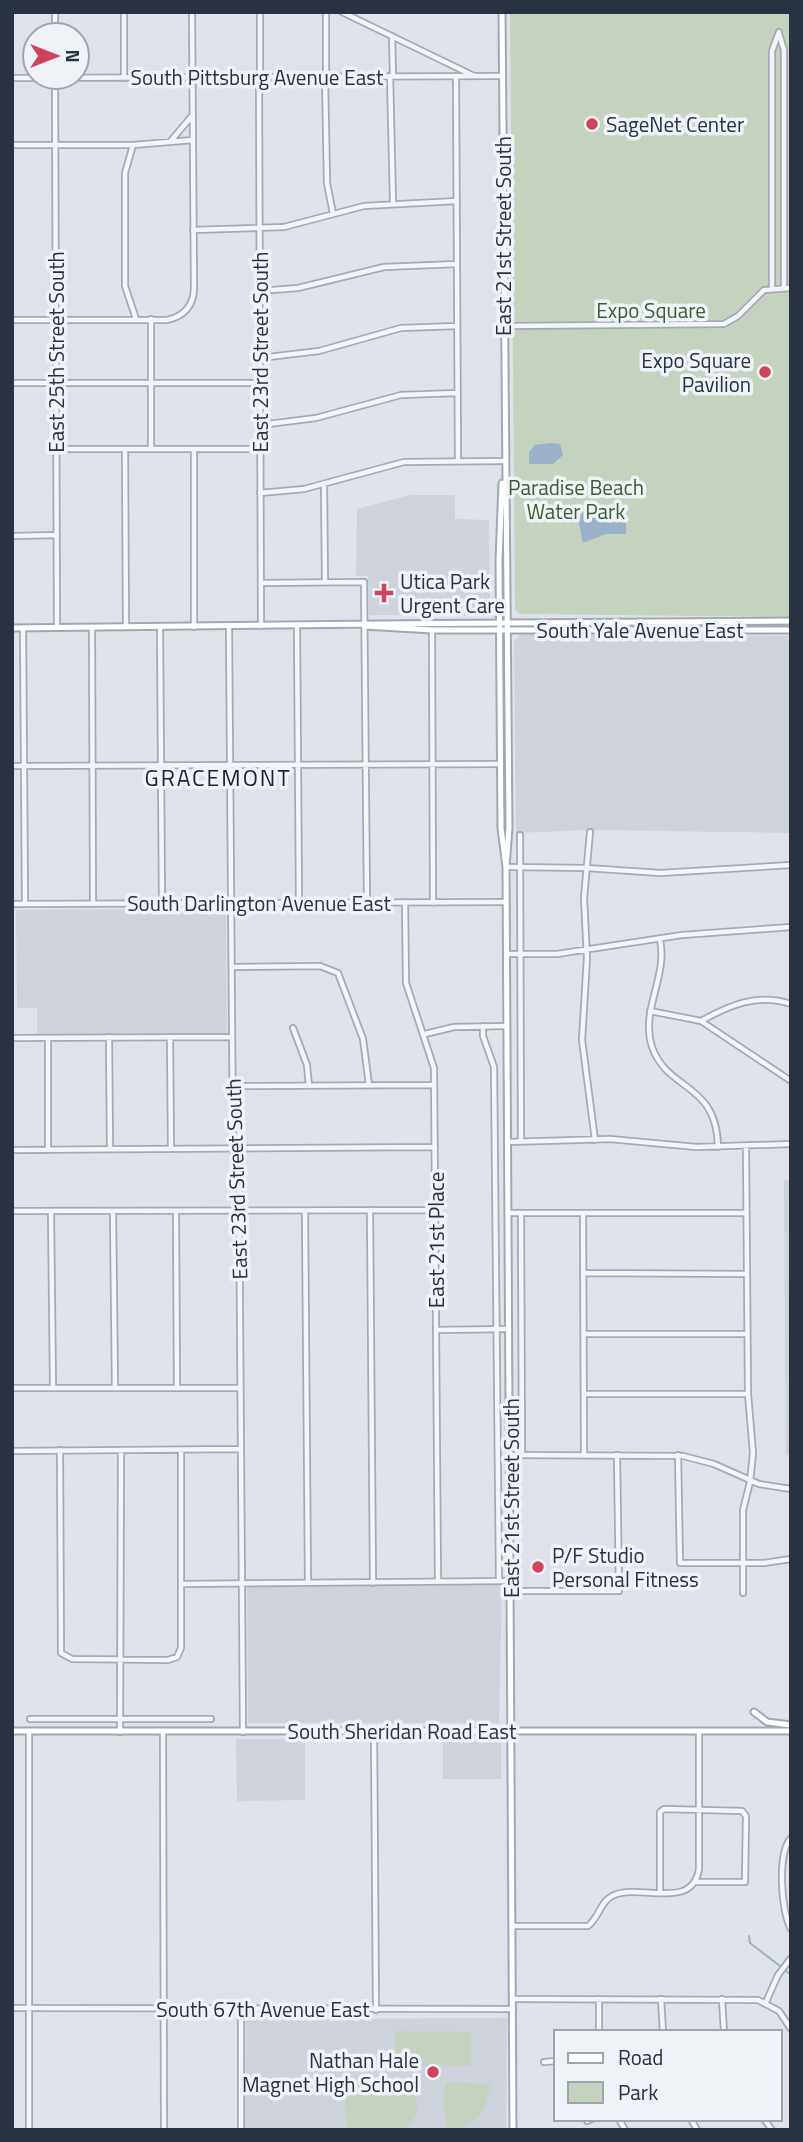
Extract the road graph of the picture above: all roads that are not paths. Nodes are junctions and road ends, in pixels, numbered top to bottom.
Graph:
1 (124, 12) edge
2 (192, 12) edge
3 (260, 12) edge
4 (326, 12) edge
5 (342, 12) edge
6 (502, 12) edge
7 (392, 36) junction
8 (391, 76) junction
9 (456, 76) junction
10 (475, 76) junction
11 (502, 76) junction
12 (192, 77) junction
13 (260, 77) junction
14 (325, 77) junction
15 (91, 78) edge
16 (124, 78) junction
17 (55, 91) edge
18 (193, 113) junction
19 (193, 140) junction
20 (169, 142) junction
21 (12, 145) edge
22 (56, 145) junction
23 (132, 145) junction
24 (457, 201) junction
25 (393, 202) junction
26 (333, 214) junction
27 (259, 228) junction
28 (193, 230) junction
29 (457, 264) junction
30 (772, 288) junction
31 (788, 288) edge
32 (260, 291) junction
33 (151, 319) junction
34 (12, 320) edge
35 (57, 320) junction
36 (136, 320) junction
37 (457, 326) junction
38 (503, 326) junction
39 (260, 358) junction
40 (12, 383) edge
41 (151, 383) junction
42 (260, 383) junction
43 (56, 384) junction
44 (458, 393) junction
45 (260, 425) junction
46 (56, 449) junction
47 (125, 449) junction
48 (151, 449) junction
49 (194, 449) junction
50 (260, 449) junction
51 (458, 461) junction
52 (504, 461) junction
53 (324, 484) junction
54 (260, 493) junction
55 (57, 535) junction
56 (12, 536) edge
57 (325, 582) junction
58 (261, 583) junction
59 (499, 621) junction
60 (507, 621) junction
61 (671, 621) junction
62 (780, 621) junction
63 (791, 621) edge
64 (733, 622) junction
65 (261, 626) junction
66 (297, 626) junction
67 (364, 626) junction
68 (57, 627) junction
69 (92, 627) junction
70 (125, 627) junction
71 (160, 627) junction
72 (194, 627) junction
73 (229, 627) junction
74 (12, 628) edge
75 (23, 628) junction
76 (500, 629) junction
77 (508, 629) junction
78 (432, 630) junction
79 (671, 630) junction
80 (733, 630) junction
81 (780, 630) junction
82 (791, 630) edge
83 (508, 759) junction
84 (365, 764) junction
85 (432, 764) junction
86 (501, 764) junction
87 (162, 765) junction
88 (230, 765) junction
89 (297, 765) junction
90 (12, 766) edge
91 (24, 766) junction
92 (93, 766) junction
93 (501, 828) junction
94 (509, 828) junction
95 (590, 832) dead end
96 (520, 835) dead end
97 (791, 865) edge
98 (506, 867) junction
99 (520, 867) junction
100 (587, 867) junction
101 (367, 902) junction
102 (405, 902) junction
103 (506, 902) junction
104 (162, 903) junction
105 (231, 903) junction
106 (299, 903) junction
107 (433, 903) junction
108 (12, 904) edge
109 (24, 904) junction
110 (93, 904) junction
111 (791, 927) edge
112 (660, 940) junction
113 (587, 951) junction
114 (506, 954) junction
115 (520, 954) junction
116 (232, 967) junction
117 (791, 1004) edge
118 (650, 1012) junction
119 (701, 1021) junction
120 (483, 1026) junction
121 (507, 1026) junction
122 (293, 1028) dead end
123 (425, 1034) junction
124 (109, 1037) junction
125 (170, 1037) junction
126 (232, 1037) junction
127 (12, 1038) edge
128 (48, 1038) junction
129 (791, 1081) edge
130 (434, 1084) junction
131 (369, 1085) junction
132 (232, 1086) junction
133 (309, 1086) junction
134 (595, 1140) junction
135 (508, 1142) junction
136 (521, 1142) junction
137 (791, 1144) edge
138 (746, 1146) junction
139 (435, 1147) junction
140 (718, 1147) junction
141 (233, 1148) junction
142 (110, 1149) junction
143 (171, 1149) junction
144 (12, 1150) edge
145 (48, 1150) junction
146 (370, 1210) junction
147 (435, 1210) junction
148 (12, 1211) edge
149 (51, 1211) junction
150 (113, 1211) junction
151 (176, 1211) junction
152 (239, 1211) junction
153 (305, 1211) junction
154 (508, 1213) junction
155 (521, 1213) junction
156 (583, 1213) junction
157 (746, 1213) junction
158 (583, 1273) junction
159 (746, 1274) junction
160 (497, 1329) junction
161 (509, 1329) junction
162 (436, 1330) junction
163 (584, 1334) junction
164 (747, 1334) junction
165 (12, 1388) edge
166 (53, 1388) junction
167 (115, 1388) junction
168 (177, 1388) junction
169 (240, 1388) junction
170 (584, 1394) junction
171 (748, 1394) junction
172 (240, 1449) junction
173 (60, 1450) junction
174 (121, 1450) junction
175 (181, 1450) junction
176 (12, 1451) edge
177 (510, 1455) junction
178 (522, 1455) junction
179 (584, 1455) junction
180 (617, 1455) junction
181 (678, 1455) junction
182 (750, 1482) junction
183 (791, 1489) edge
184 (791, 1559) edge
185 (743, 1563) junction
186 (499, 1581) junction
187 (511, 1581) junction
188 (438, 1582) junction
189 (242, 1583) junction
190 (307, 1583) junction
191 (373, 1583) junction
192 (181, 1584) junction
193 (511, 1591) junction
194 (743, 1593) dead end
195 (120, 1660) junction
196 (754, 1712) dead end
197 (30, 1719) dead end
198 (120, 1719) junction
199 (211, 1719) dead end
200 (791, 1725) edge
201 (12, 1731) edge
202 (29, 1731) junction
203 (163, 1731) junction
204 (374, 1731) junction
205 (512, 1731) junction
206 (699, 1731) junction
207 (791, 1731) edge
208 (120, 1732) junction
209 (243, 1732) junction
210 (699, 1810) junction
211 (791, 1838) edge
212 (696, 1882) junction
213 (660, 1893) junction
214 (783, 1895) junction
215 (791, 1895) edge
216 (513, 1926) junction
217 (791, 1929) edge
218 (791, 1958) edge
219 (513, 1999) junction
220 (599, 1999) junction
221 (661, 1999) junction
222 (722, 1999) junction
223 (766, 2002) junction
224 (241, 2007) junction
225 (12, 2008) edge
226 (29, 2008) junction
227 (164, 2008) junction
228 (513, 2009) junction
229 (376, 2010) junction
230 (791, 2029) edge
231 (599, 2030) edge
232 (663, 2030) edge
233 (724, 2030) edge
234 (544, 2062) dead end
235 (554, 2062) edge
236 (29, 2130) edge
237 (163, 2130) edge
238 (241, 2130) edge
239 (513, 2130) edge

1 - 16 street
2 - 12 street
3 - 13 street, East 23rd Street South
4 - 14 street
5 - 7 street
6 - 11 main road, East 21st Street South
7 - 8 street
7 - 10 street
8 - 9 street, South Pittsburg Avenue East
8 - 14 street, South Pittsburg Avenue East
8 - 25 street
9 - 10 street, South Pittsburg Avenue East
9 - 24 street
10 - 11 street, South Pittsburg Avenue East
11 - 38 main road, East 21st Street South
12 - 13 street, South Pittsburg Avenue East
12 - 16 street, South Pittsburg Avenue East
12 - 18 street
13 - 14 street, South Pittsburg Avenue East
13 - 27 street, East 23rd Street South
14 - 26 street
15 - 16 street, South Pittsburg Avenue East
17 - 22 street, East 25th Street South
18 - 19 street
18 - 20 street
19 - 20 street
19 - 28 street
20 - 23 street
21 - 22 street
22 - 23 street
22 - 35 street, East 25th Street South
23 - 36 street
24 - 25 street
24 - 29 street
25 - 26 street
26 - 27 street
27 - 28 street
27 - 32 street, East 23rd Street South
28 - 33 street
29 - 32 street
29 - 37 street
30 - 31 street
30 - 31 street
30 - 38 street
32 - 39 street, East 23rd Street South
33 - 36 street
33 - 41 street
34 - 35 street
35 - 36 street
35 - 43 street, East 25th Street South
37 - 39 street
37 - 44 street
38 - 52 main road, East 21st Street South
39 - 42 street, East 23rd Street South
40 - 43 street
41 - 42 street
41 - 43 street
41 - 48 street
42 - 45 street, East 23rd Street South
43 - 46 street, East 25th Street South
44 - 45 street
44 - 51 street
45 - 50 street, East 23rd Street South
46 - 47 street
46 - 55 street, East 25th Street South
47 - 48 street
47 - 70 street
48 - 49 street
49 - 50 street
49 - 72 street
50 - 54 street, East 23rd Street South
51 - 52 street
51 - 53 street
52 - 59 main road, East 21st Street South
52 - 60 main road, East 21st Street South
53 - 54 street
53 - 57 street
54 - 58 street, East 23rd Street South
55 - 56 street
55 - 68 street, East 25th Street South
57 - 58 street
57 - 67 street
58 - 65 street, East 23rd Street South
59 - 60 main road, South Yale Avenue East
59 - 67 main road, South Yale Avenue East
59 - 76 main road, East 21st Street South
60 - 61 main road, South Yale Avenue East
60 - 77 main road, East 21st Street South
61 - 64 main road, South Yale Avenue East
61 - 79 main road
62 - 63 main road, South Yale Avenue East
62 - 64 main road, South Yale Avenue East
62 - 81 main road
64 - 80 main road
65 - 66 main road, South Yale Avenue East
65 - 73 main road, South Yale Avenue East
66 - 67 main road, South Yale Avenue East
66 - 89 street
67 - 78 main road, South Yale Avenue East
67 - 84 street
68 - 69 main road, South Yale Avenue East
68 - 75 main road, South Yale Avenue East
69 - 70 main road, South Yale Avenue East
69 - 92 street
70 - 71 main road, South Yale Avenue East
71 - 72 main road, South Yale Avenue East
71 - 87 street
72 - 73 main road, South Yale Avenue East
73 - 88 street, East 23rd Street South
74 - 75 main road, South Yale Avenue East
75 - 91 street
76 - 77 main road, South Yale Avenue East
76 - 78 main road, South Yale Avenue East
76 - 86 main road, East 21st Street South
77 - 79 main road, South Yale Avenue East
77 - 83 main road, East 21st Street South
78 - 85 street
79 - 80 main road, South Yale Avenue East
80 - 81 main road, South Yale Avenue East
81 - 82 main road, South Yale Avenue East
83 - 86 main road
83 - 94 main road, East 21st Street South
84 - 85 street
84 - 89 street
84 - 101 street
85 - 86 street
85 - 107 street
86 - 93 main road, East 21st Street South
87 - 88 street
87 - 92 street
87 - 104 street
88 - 89 street
88 - 105 street, East 23rd Street South
89 - 106 street
90 - 91 street
91 - 92 street
91 - 109 street
92 - 110 street
93 - 94 main road
93 - 98 main road, East 21st Street South
94 - 98 main road, East 21st Street South
95 - 100 street
96 - 99 street
97 - 100 street
98 - 99 street
98 - 103 main road, East 21st Street South
99 - 100 street
99 - 115 street
100 - 113 street
101 - 102 street, South Darlington Avenue East
101 - 106 street, South Darlington Avenue East
102 - 107 street, South Darlington Avenue East
102 - 123 street, East 21st Place
103 - 107 street, South Darlington Avenue East
103 - 114 main road, East 21st Street South
104 - 105 street, South Darlington Avenue East
104 - 110 street, South Darlington Avenue East
105 - 106 street, South Darlington Avenue East
105 - 116 street, East 23rd Street South
108 - 109 street, South Darlington Avenue East
109 - 110 street, South Darlington Avenue East
111 - 112 street
112 - 113 street
112 - 118 street
113 - 115 street
113 - 134 street
114 - 115 street
114 - 121 main road, East 21st Street South
115 - 136 street
116 - 126 street, East 23rd Street South
116 - 131 street
117 - 119 street
118 - 119 street
118 - 140 street
119 - 129 street
120 - 121 street
120 - 123 street
120 - 160 street, East 21st Street South
121 - 135 main road, East 21st Street South
122 - 133 street
123 - 130 street, East 21st Place
124 - 125 street
124 - 128 street
124 - 142 street
125 - 126 street
125 - 143 street
126 - 132 street, East 23rd Street South
127 - 128 street
128 - 145 street
130 - 131 street
130 - 139 street, East 21st Place
131 - 133 street
132 - 133 street
132 - 141 street, East 23rd Street South
134 - 136 street
134 - 140 street
135 - 136 street
135 - 154 main road, East 21st Street South
137 - 138 street
138 - 140 street
138 - 157 street
139 - 141 street
139 - 147 street, East 21st Place
141 - 143 street
141 - 152 street, East 23rd Street South
142 - 143 street
142 - 145 street
144 - 145 street
146 - 147 street
146 - 153 street
146 - 191 street
147 - 162 street, East 21st Place
148 - 149 street
149 - 150 street
149 - 166 street
150 - 151 street
150 - 167 street
151 - 152 street
151 - 168 street
152 - 153 street
152 - 169 street, East 23rd Street South
153 - 190 street
154 - 155 street
154 - 161 main road, East 21st Street South
155 - 156 street
155 - 178 street, East 21st Street South
156 - 157 street
156 - 158 street
157 - 159 street
158 - 159 street
158 - 163 street
159 - 164 street
160 - 161 street
160 - 162 street
160 - 186 street, East 21st Street South
161 - 177 main road, East 21st Street South
162 - 188 street, East 21st Place
163 - 164 street
163 - 170 street
164 - 171 street
165 - 166 street
166 - 167 street
167 - 168 street
168 - 169 street
169 - 172 street, East 23rd Street South
170 - 171 street
170 - 179 street
171 - 182 street
172 - 175 street
172 - 189 street, East 23rd Street South
173 - 174 street
173 - 176 street
173 - 195 street
174 - 175 street
174 - 195 street
175 - 192 street
177 - 178 street
177 - 187 main road, East 21st Street South
178 - 179 street
179 - 180 street
180 - 181 street
180 - 193 street
181 - 182 street
181 - 185 street
182 - 183 street
182 - 185 street
184 - 185 street
185 - 194 street
186 - 187 street
186 - 188 street
187 - 193 main road, East 21st Street South
188 - 191 street
189 - 190 street
189 - 192 street
189 - 209 street, East 23rd Street South
190 - 191 street
192 - 195 street
193 - 205 main road, East 21st Street South
195 - 198 street
196 - 200 main road
197 - 198 street
198 - 199 street
198 - 208 street
201 - 202 main road, South Sheridan Road East
202 - 208 main road, South Sheridan Road East
202 - 226 street
203 - 208 main road, South Sheridan Road East
203 - 209 main road, South Sheridan Road East
203 - 227 street
204 - 205 main road, South Sheridan Road East
204 - 209 main road, South Sheridan Road East
204 - 229 street
205 - 206 main road, South Sheridan Road East
205 - 216 main road, East 21st Street South
206 - 207 main road, South Sheridan Road East
206 - 210 street
210 - 212 street
210 - 212 street
210 - 213 street
211 - 214 street
212 - 213 street
213 - 216 street
214 - 215 street
214 - 217 street
216 - 219 main road, East 21st Street South
218 - 223 street
219 - 220 street
219 - 228 main road, East 21st Street South
220 - 221 street
220 - 231 street
221 - 222 street
221 - 232 street
222 - 223 street
222 - 233 street
223 - 230 street
224 - 227 street, South 67th Avenue East
224 - 229 street, South 67th Avenue East
224 - 238 street
225 - 226 street, South 67th Avenue East
226 - 227 street, South 67th Avenue East
226 - 236 street
227 - 237 street
228 - 229 street, South 67th Avenue East
228 - 239 main road, East 21st Street South
234 - 235 street

